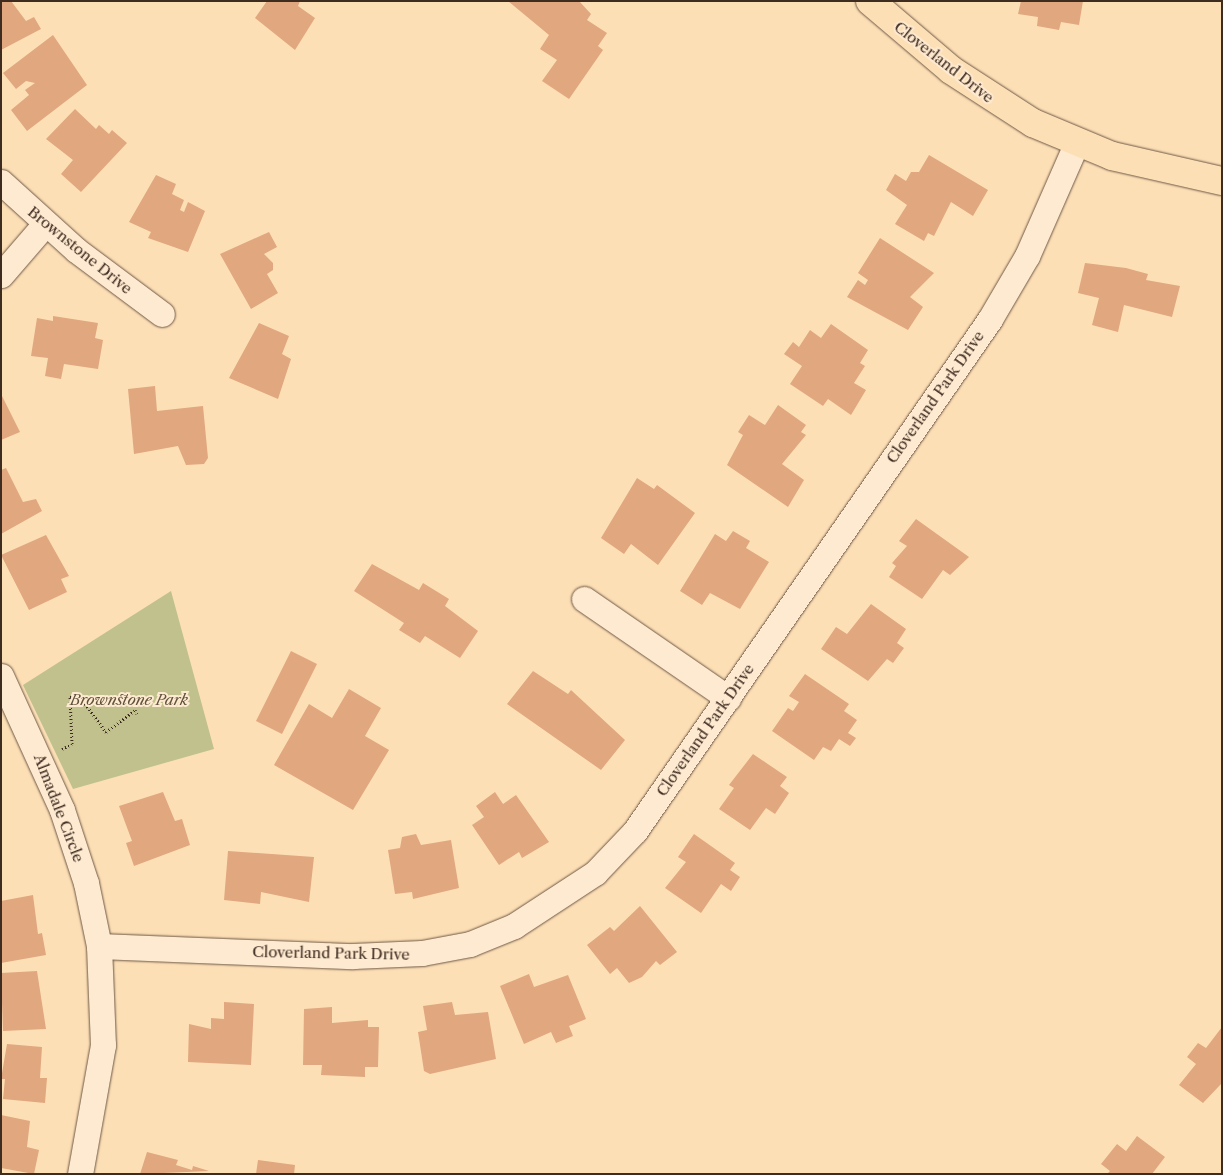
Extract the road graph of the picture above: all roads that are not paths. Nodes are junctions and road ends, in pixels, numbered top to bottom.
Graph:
1 (870, 1) edge
2 (1077, 142) junction
3 (1222, 181) edge
4 (1, 182) edge
5 (45, 224) junction
6 (1, 275) edge
7 (162, 314) dead end
8 (584, 598) dead end
9 (1, 676) edge
10 (728, 698) junction
11 (99, 946) junction
12 (80, 1174) edge

1 - 2 main road, Cloverland Drive
2 - 3 main road, Cloverland Drive
2 - 10 street, Cloverland Park Drive
4 - 5 street, Brownstone Drive
5 - 6 street
5 - 7 street, Brownstone Drive
8 - 10 street
9 - 11 street, Almadale Circle
10 - 11 street, Cloverland Park Drive
11 - 12 street, Almadale Circle

